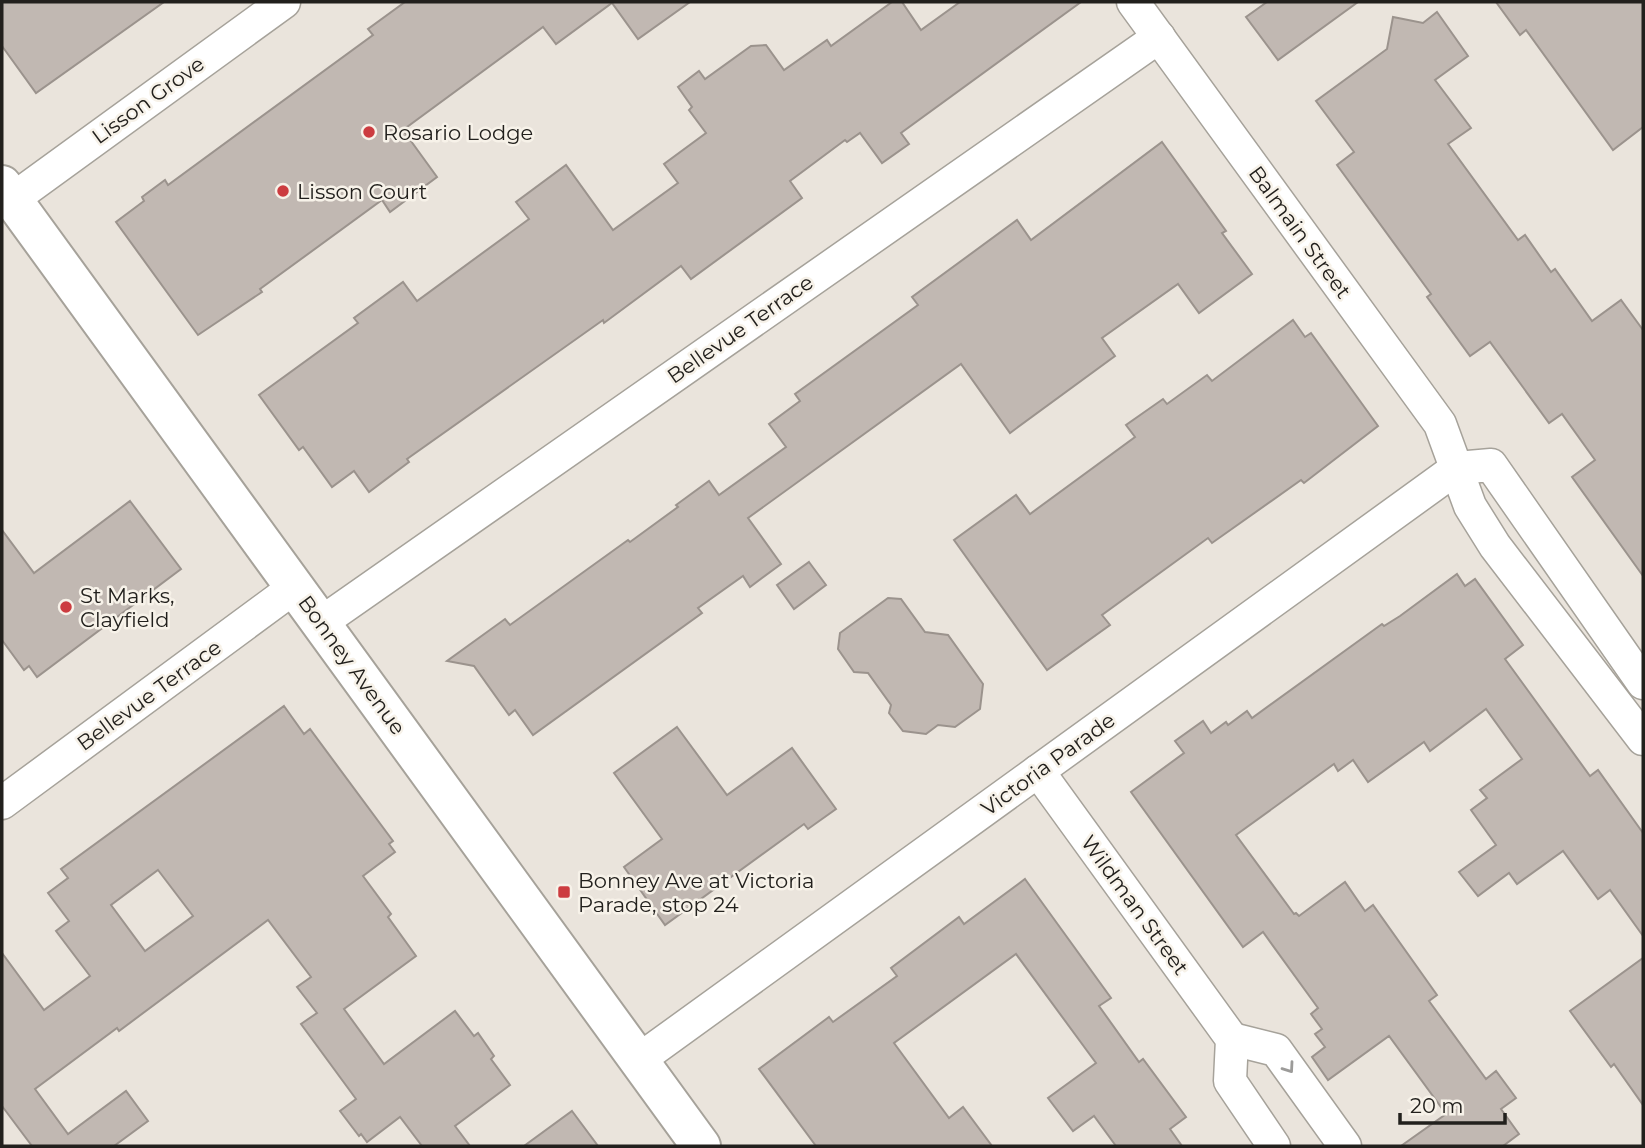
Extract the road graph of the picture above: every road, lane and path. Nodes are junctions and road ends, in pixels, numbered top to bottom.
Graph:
1 (284, 2) edge
2 (1133, 2) edge
3 (1158, 37) junction
4 (7, 192) edge
5 (1457, 468) junction
6 (295, 587) junction
7 (322, 622) junction
8 (1643, 683) edge
9 (1643, 739) edge
10 (1038, 771) junction
11 (2, 803) edge
12 (1232, 1039) junction
13 (639, 1059) junction
14 (701, 1146) edge
15 (1274, 1146) edge
16 (1345, 1146) edge

1 - 4 street, Lisson Grove
2 - 3 street, Balmain Street
3 - 5 street, Balmain Street
3 - 7 street, Bellevue Terrace
4 - 6 street, Bonney Avenue
5 - 8 street
5 - 9 street, Balmain Street
5 - 10 street, Victoria Parade
6 - 7 street, Bonney Avenue
6 - 11 street, Bellevue Terrace
7 - 13 street, Bonney Avenue
10 - 12 street, Wildman Street
10 - 13 street, Victoria Parade
12 - 15 street
12 -> 16 street
13 - 14 street, Bonney Avenue

